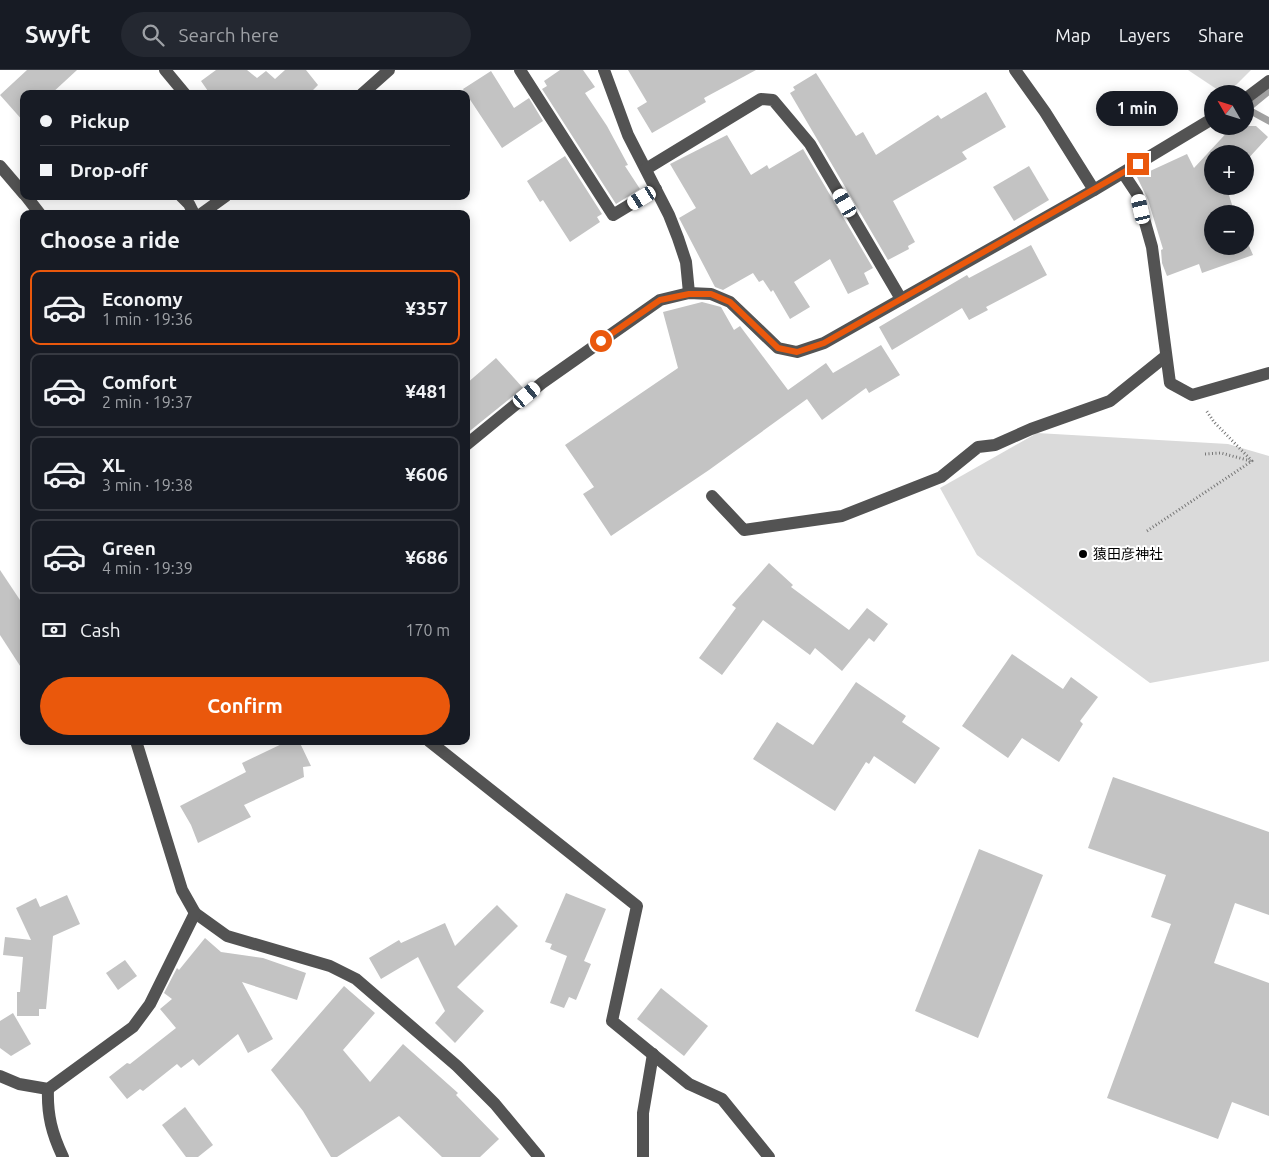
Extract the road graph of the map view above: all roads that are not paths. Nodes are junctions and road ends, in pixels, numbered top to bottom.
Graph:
1 (165, 70) edge
2 (389, 70) edge
3 (520, 70) edge
4 (604, 70) edge
5 (1015, 70) edge
6 (1269, 81) edge
7 (182, 90) edge
8 (366, 90) edge
9 (1254, 92) edge
10 (1204, 124) edge
11 (0, 166) edge
12 (646, 170) junction
13 (1123, 173) junction
14 (20, 189) edge
15 (656, 190) junction
16 (1094, 190) junction
17 (29, 200) edge
18 (184, 200) edge
19 (220, 200) edge
20 (37, 210) edge
21 (192, 210) edge
22 (207, 210) edge
23 (689, 294) junction
24 (901, 299) junction
25 (1166, 356) junction
26 (1269, 373) edge
27 (470, 442) edge
28 (712, 496) dead end
29 (137, 745) edge
30 (433, 745) edge
31 (195, 913) junction
32 (653, 1054) junction
33 (0, 1076) edge
34 (48, 1089) junction
35 (64, 1157) edge
36 (539, 1157) edge
37 (643, 1157) edge
38 (769, 1157) edge

1 - 7 street
2 - 8 street
3 - 15 street
4 - 12 street
5 - 16 street
6 - 9 street
10 - 13 street
11 - 14 street
12 - 15 street
12 - 24 street
13 - 16 street
13 - 25 street
15 - 23 street
16 - 24 street
17 - 20 street
18 - 21 street
19 - 22 street
23 - 24 street
23 - 27 street
25 - 26 street
25 - 28 street
29 - 31 street
30 - 32 street
31 - 34 street
31 - 36 street
32 - 37 street
32 - 38 street
33 - 34 street
34 - 35 street

